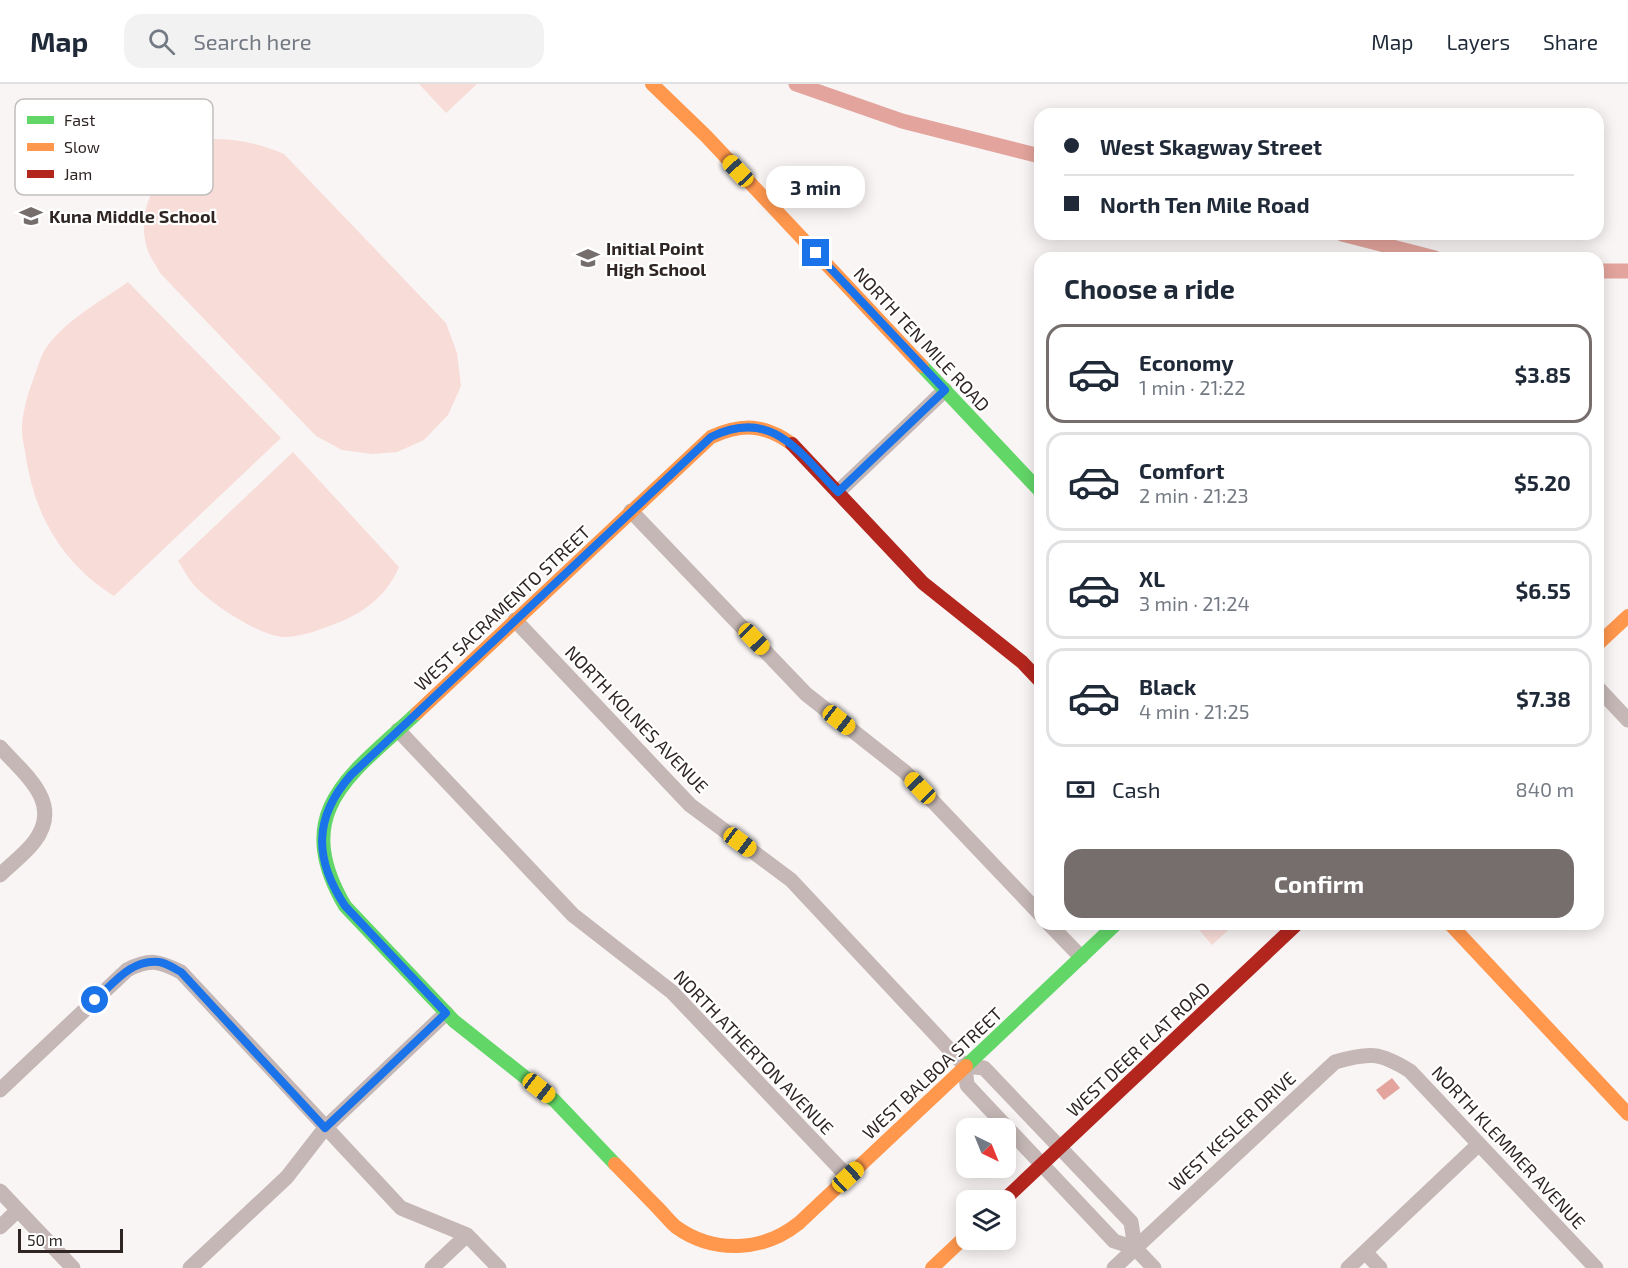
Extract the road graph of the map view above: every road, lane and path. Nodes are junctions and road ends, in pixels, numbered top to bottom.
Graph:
1 (652, 84) edge
2 (945, 390) junction
3 (1034, 485) edge
4 (838, 492) junction
5 (632, 511) junction
6 (1628, 616) edge
7 (515, 620) junction
8 (1604, 638) edge
9 (1034, 675) edge
10 (1604, 694) edge
11 (1628, 720) edge
12 (398, 730) junction
13 (0, 747) edge
14 (0, 874) edge
15 (1034, 908) edge
16 (1055, 930) edge
17 (1110, 930) edge
18 (1291, 930) edge
19 (1456, 930) edge
20 (1081, 957) junction
21 (446, 1013) junction
22 (1390, 1058) joint
23 (966, 1066) junction
24 (0, 1090) edge
25 (1628, 1114) edge
26 (325, 1128) junction
27 (1479, 1144) junction
28 (1059, 1147) junction
29 (1042, 1164) junction
30 (848, 1177) junction
31 (1015, 1190) edge
32 (0, 1191) edge
33 (18, 1210) junction
34 (0, 1227) edge
35 (467, 1235) junction
36 (956, 1245) edge
37 (1136, 1248) junction
38 (1365, 1252) junction
39 (73, 1268) edge
40 (190, 1268) edge
41 (432, 1268) edge
42 (499, 1268) edge
43 (932, 1268) edge
44 (1114, 1268) edge
45 (1154, 1268) edge
46 (1348, 1268) edge
47 (1380, 1268) edge
48 (1596, 1268) edge

1 - 2 street, NORTH TEN MILE ROAD
2 - 3 street, NORTH TEN MILE ROAD
2 - 4 street
4 - 5 street, WEST SACRAMENTO STREET
4 - 9 street
5 - 7 street, WEST SACRAMENTO STREET
5 - 15 street
6 - 8 street
7 - 12 street, WEST SACRAMENTO STREET
7 - 23 street, NORTH KOLNES AVENUE
10 - 11 street
12 - 21 street, WEST SACRAMENTO STREET
12 - 30 street, NORTH ATHERTON AVENUE
13 - 14 street
16 - 20 street
17 - 20 street, WEST BALBOA STREET
18 - 28 street, WEST DEER FLAT ROAD
19 - 25 street
20 - 23 street, WEST BALBOA STREET
21 - 26 street
21 - 30 street, WEST BALBOA STREET
22 - 27 street, NORTH KLEMMER AVENUE
22 - 37 street, WEST KESLER DRIVE
23 - 28 street, NORTH KOLNES AVENUE
23 - 29 street, NORTH KOLNES AVENUE
23 - 30 street, WEST BALBOA STREET
24 - 26 street
26 - 35 street
26 - 40 street
27 - 38 street
27 - 48 street, NORTH KLEMMER AVENUE
28 - 29 street, WEST DEER FLAT ROAD
28 - 37 street, NORTH KOLNES AVENUE
29 - 31 street, WEST DEER FLAT ROAD
29 - 37 street, NORTH KOLNES AVENUE
32 - 33 street
33 - 34 street
33 - 39 street
35 - 41 street
35 - 42 street
36 - 43 street
37 - 44 street, WEST KESLER DRIVE
37 - 45 street, NORTH KOLNES AVENUE
38 - 46 street
38 - 47 street

